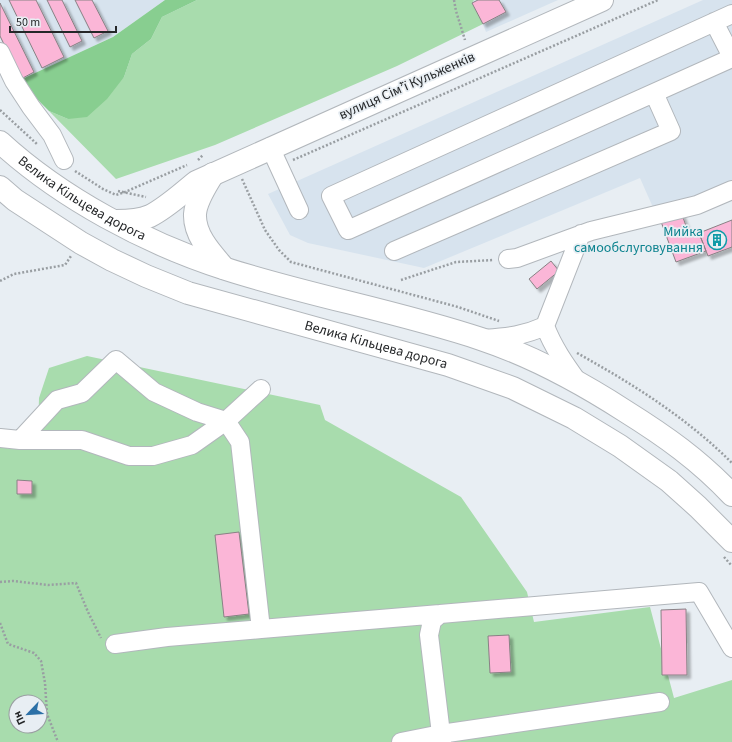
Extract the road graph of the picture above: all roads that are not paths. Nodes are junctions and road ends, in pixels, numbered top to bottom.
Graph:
1 (602, 0) edge
2 (732, 14) edge
3 (714, 22) junction
4 (0, 52) edge
5 (732, 57) edge
6 (654, 93) junction
7 (0, 142) edge
8 (274, 157) junction
9 (64, 160) dead end
10 (209, 165) junction
11 (0, 187) edge
12 (732, 190) edge
13 (299, 210) dead end
14 (116, 222) junction
15 (581, 234) junction
16 (394, 251) dead end
17 (508, 259) road end
18 (225, 269) junction
19 (547, 332) junction
20 (481, 339) junction
21 (578, 382) junction
22 (261, 389) dead end
23 (226, 422) junction
24 (0, 438) edge
25 (20, 440) junction
26 (732, 494) edge
27 (727, 548) edge
28 (440, 614) junction
29 (261, 629) junction
30 (115, 644) road end
31 (732, 648) edge
32 (660, 702) dead end
33 (442, 738) edge
34 (401, 742) edge

1 - 8 main road, вулиця Сімʼї Кульженків
2 - 3 lane
3 - 5 lane
3 - 6 lane
4 - 9 lane
5 - 6 lane
6 - 16 lane
7 - 14 main road, Велика Кільцева дорога
8 - 10 main road, вулиця Сімʼї Кульженків
8 - 13 lane
10 - 14 main road, вулиця Сімʼї Кульженків
10 - 18 main road
11 - 27 main road, Велика Кільцева дорога
12 - 15 lane
14 - 18 main road, Велика Кільцева дорога
15 - 17 lane
15 - 19 lane
18 - 20 main road, Велика Кільцева дорога
19 - 20 lane
19 - 21 lane
20 - 21 main road, Велика Кільцева дорога
21 - 26 main road, Велика Кільцева дорога
22 - 23 lane
23 - 25 lane
23 - 25 lane
23 - 29 lane
24 - 25 lane
28 - 29 lane
28 - 31 lane
28 - 33 lane
29 - 30 lane
32 - 33 lane
33 - 34 lane

